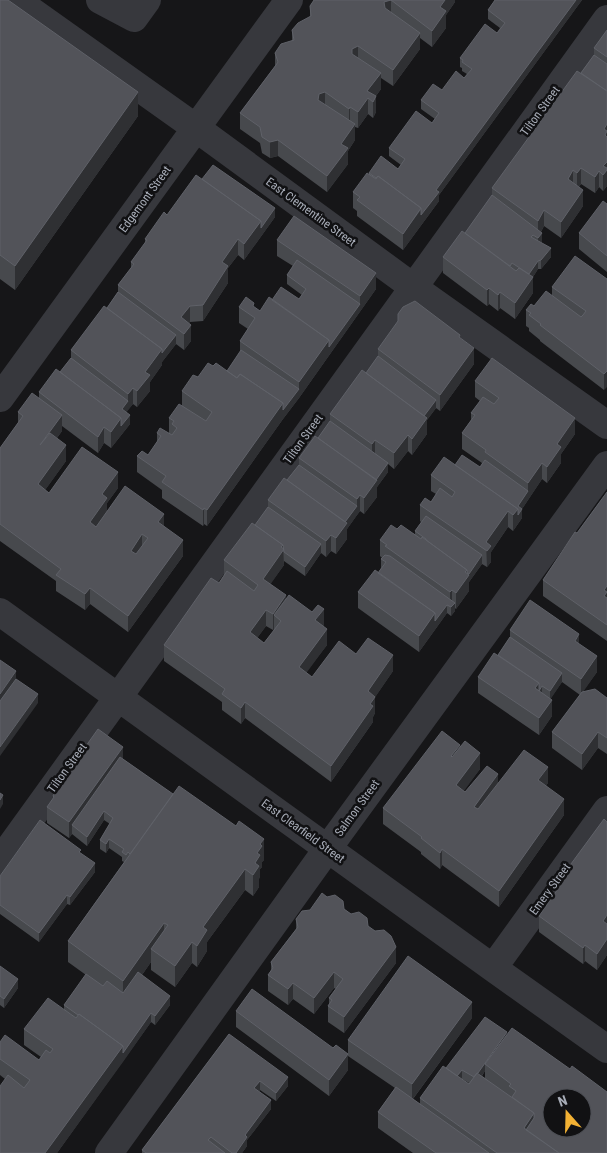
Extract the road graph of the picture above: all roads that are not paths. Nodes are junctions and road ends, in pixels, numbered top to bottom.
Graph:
1 (16, 0) edge
2 (100, 0) edge
3 (147, 0) edge
4 (289, 0) edge
5 (607, 19) edge
6 (196, 128) junction
7 (413, 287) junction
8 (0, 398) edge
9 (607, 425) edge
10 (607, 465) edge
11 (0, 612) edge
12 (118, 697) junction
13 (607, 810) edge
14 (328, 848) junction
15 (0, 861) edge
16 (493, 968) junction
17 (607, 1049) edge
18 (109, 1153) edge

1 - 6 street, East Clementine Street
2 - 3 street
4 - 6 street, Edgemont Street
5 - 7 street, Tilton Street
6 - 7 street, East Clementine Street
6 - 8 street, Edgemont Street
7 - 9 street, East Clementine Street
7 - 12 street, Tilton Street
10 - 14 street, Salmon Street
11 - 12 street, East Clearfield Street
12 - 14 street, East Clearfield Street
12 - 15 street, Tilton Street
13 - 16 street, Emery Street
14 - 16 street, East Clearfield Street
14 - 18 street, Salmon Street
16 - 17 street, East Clearfield Street

